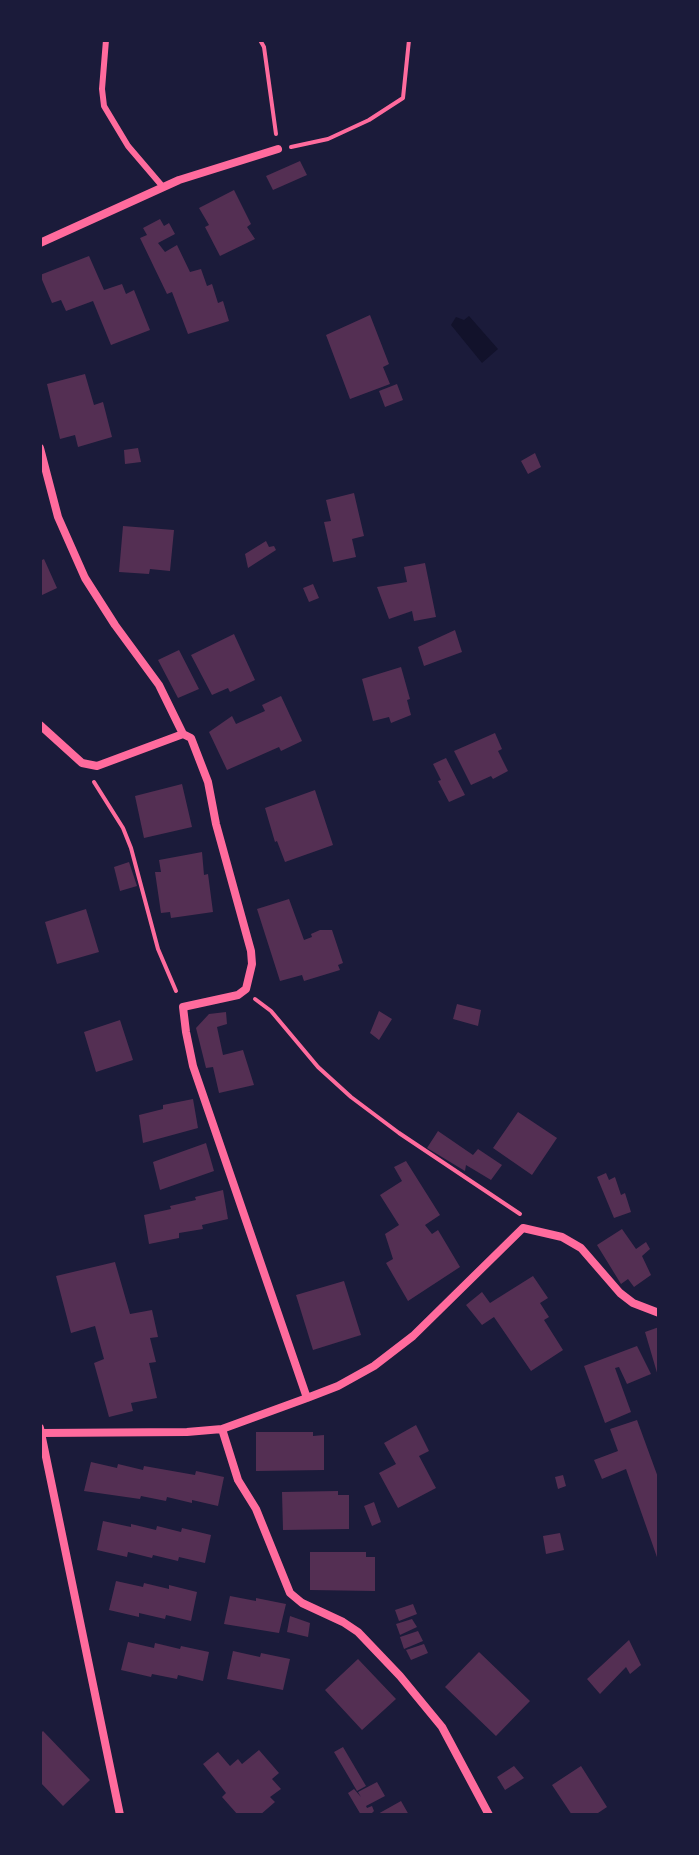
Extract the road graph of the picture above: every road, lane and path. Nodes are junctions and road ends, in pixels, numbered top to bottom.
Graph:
1 (106, 40) edge
2 (260, 40) edge
3 (409, 40) edge
4 (278, 149) junction
5 (163, 187) junction
6 (40, 243) edge
7 (40, 448) edge
8 (40, 725) edge
9 (183, 734) junction
10 (82, 763) junction
11 (238, 995) junction
12 (183, 1007) junction
13 (523, 1228) junction
14 (659, 1313) edge
15 (307, 1398) junction
16 (222, 1429) junction
17 (40, 1430) edge
18 (120, 1815) edge
19 (489, 1815) edge

1 - 5 lane
2 - 4 path
3 - 4 path
4 - 5 street
5 - 6 street
7 - 9 street
8 - 10 street
9 - 10 street
9 - 11 street
10 - 12 path
11 - 12 street
11 - 13 path
12 - 15 street
13 - 14 street
13 - 15 street
15 - 16 street
16 - 17 street
16 - 19 street
17 - 18 street

